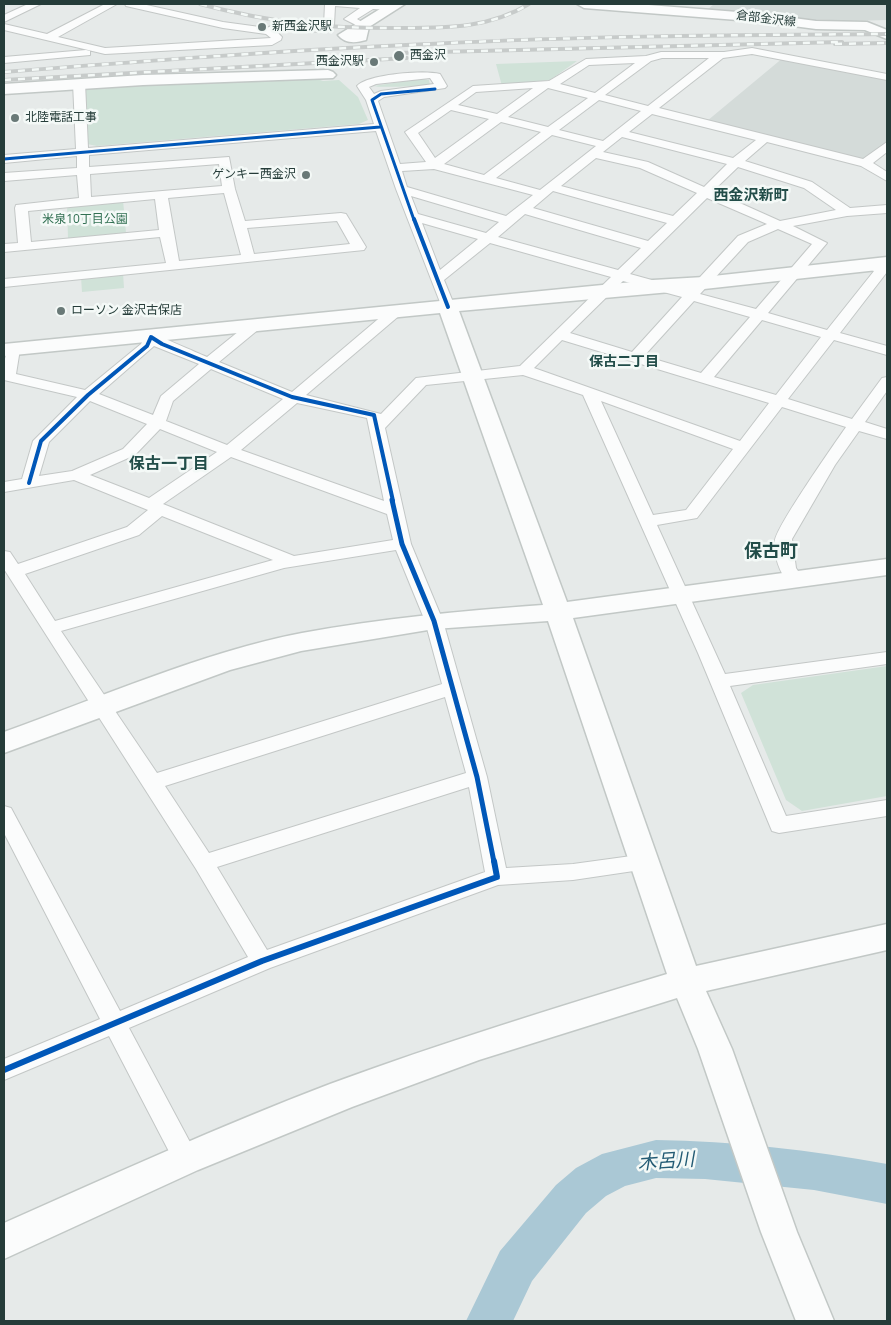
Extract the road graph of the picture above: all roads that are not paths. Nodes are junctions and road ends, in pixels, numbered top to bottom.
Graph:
1 (36, 4) edge
2 (112, 4) edge
3 (130, 4) edge
4 (330, 4) edge
5 (339, 4) edge
6 (584, 4) edge
7 (395, 5) edge
8 (370, 6) junction
9 (649, 6) edge
10 (4, 20) edge
11 (362, 25) joint
12 (4, 26) edge
13 (867, 26) junction
14 (887, 26) edge
15 (325, 27) joint
16 (269, 31) junction
17 (887, 35) edge
18 (47, 38) junction
19 (105, 52) junction
20 (720, 55) junction
21 (647, 59) junction
22 (4, 60) edge
23 (328, 75) dead end
24 (887, 77) edge
25 (79, 83) junction
26 (549, 84) junction
27 (4, 89) edge
28 (597, 96) junction
29 (376, 97) junction
30 (450, 106) junction
31 (649, 109) junction
32 (499, 119) junction
33 (380, 127) junction
34 (550, 132) junction
35 (620, 133) junction
36 (765, 138) junction
37 (221, 140) junction
38 (605, 145) junction
39 (887, 146) edge
40 (81, 151) junction
41 (594, 154) junction
42 (4, 159) edge
43 (225, 160) junction
44 (735, 163) junction
45 (865, 163) junction
46 (434, 165) junction
47 (395, 168) junction
48 (83, 170) junction
49 (4, 177) edge
50 (887, 177) edge
51 (486, 179) junction
52 (229, 189) junction
53 (402, 189) junction
54 (547, 190) junction
55 (705, 194) junction
56 (161, 195) junction
57 (85, 201) junction
58 (21, 208) junction
59 (4, 209) edge
60 (522, 209) junction
61 (887, 209) edge
62 (847, 212) junction
63 (414, 218) junction
64 (508, 221) junction
65 (676, 221) junction
66 (777, 225) junction
67 (241, 227) junction
68 (166, 233) junction
69 (486, 238) junction
70 (650, 246) junction
71 (24, 247) junction
72 (4, 248) edge
73 (248, 258) junction
74 (173, 266) junction
75 (881, 267) edge
76 (794, 272) junction
77 (620, 277) junction
78 (437, 279) junction
79 (4, 283) edge
80 (653, 286) junction
81 (698, 290) junction
82 (604, 292) junction
83 (448, 307) junction
84 (395, 312) junction
85 (759, 315) junction
86 (254, 326) junction
87 (560, 335) junction
88 (831, 335) junction
89 (151, 337) junction
90 (8, 350) edge
91 (887, 351) edge
92 (635, 356) junction
93 (211, 362) junction
94 (524, 370) junction
95 (472, 375) junction
96 (4, 376) edge
97 (705, 378) junction
98 (887, 381) edge
99 (589, 392) junction
100 (88, 394) junction
101 (292, 397) junction
102 (781, 401) junction
103 (158, 422) junction
104 (855, 424) junction
105 (377, 427) junction
106 (887, 434) edge
107 (742, 447) junction
108 (228, 451) junction
109 (76, 475) junction
110 (29, 483) junction
111 (4, 487) edge
112 (155, 507) junction
113 (395, 511) junction
114 (648, 521) junction
115 (402, 544) junction
116 (4, 556) edge
117 (294, 562) junction
118 (887, 567) edge
119 (14, 572) junction
120 (795, 580) junction
121 (681, 595) junction
122 (558, 612) junction
123 (434, 621) junction
124 (50, 628) junction
125 (887, 658) edge
126 (719, 681) junction
127 (452, 688) junction
128 (103, 704) junction
129 (4, 743) edge
130 (478, 777) junction
131 (153, 782) junction
132 (887, 808) edge
133 (4, 814) edge
134 (646, 862) junction
135 (204, 863) junction
136 (497, 877) junction
137 (887, 937) edge
138 (262, 961) junction
139 (686, 982) junction
140 (115, 1024) junction
141 (4, 1070) edge
142 (186, 1159) junction
143 (4, 1241) edge
144 (815, 1321) edge

1 - 10 street
2 - 18 street
3 - 16 street
4 - 15 street
5 - 8 street
6 - 9 street, 倉部金沢線
7 - 8 street
7 - 11 street
8 - 11 street
9 - 13 street, 倉部金沢線
12 - 18 street
13 - 14 street
13 - 17 street, 倉部金沢線
15 - 16 street
16 - 19 street
18 - 19 street
19 - 22 street
20 - 21 street
20 - 24 street
20 - 31 street
21 - 26 street
21 - 28 street
23 - 25 street
25 - 27 street
25 - 40 street
26 - 28 street
26 - 30 street
26 - 32 street
28 - 31 street
28 - 34 street
29 - 29 street
29 - 33 street
30 - 32 street
30 - 46 street
31 - 35 street
31 - 36 street
32 - 34 street
32 - 46 street
33 - 37 street
33 - 47 street
34 - 38 street
34 - 51 street
35 - 38 street
35 - 44 street
36 - 44 street
36 - 45 street
37 - 40 street
37 - 43 street
38 - 41 street
39 - 45 street
40 - 42 street
40 - 48 street
41 - 54 street
41 - 55 street
43 - 48 street
43 - 52 street
44 - 55 street
44 - 62 street
45 - 50 street
46 - 47 street
46 - 51 street
47 - 53 street
48 - 49 street
48 - 57 street
51 - 54 street
52 - 56 street
52 - 67 street
53 - 63 street
53 - 64 street
54 - 60 street
54 - 65 street
55 - 65 street
55 - 66 street
56 - 57 street
56 - 68 street
57 - 58 street
58 - 59 street
58 - 71 street
60 - 64 street
60 - 70 street
61 - 62 street
62 - 66 street
63 - 69 street
63 - 78 street
64 - 69 street
65 - 70 street
66 - 76 street
66 - 81 street
67 - 73 street
67 - 73 street
68 - 71 street
68 - 74 street
69 - 77 street
69 - 78 street
70 - 77 street
71 - 72 street
73 - 74 street
74 - 79 street
75 - 76 street
75 - 88 street
76 - 81 street
76 - 85 street
77 - 80 street
77 - 82 street
78 - 83 street
80 - 81 street
80 - 82 street
81 - 85 street
81 - 92 street
82 - 83 street
82 - 87 street
83 - 84 street
83 - 95 street
84 - 86 street
84 - 101 street
85 - 88 street
85 - 97 street
86 - 89 street
86 - 93 street
87 - 92 street
87 - 94 street
88 - 91 street
88 - 102 street
89 - 90 street
89 - 93 street
89 - 100 street
90 - 96 street
92 - 97 street
93 - 101 street
93 - 103 street
94 - 95 street
94 - 99 street
95 - 105 street
95 - 122 street
96 - 100 street
97 - 102 street
98 - 104 street
99 - 107 street
99 - 114 street
100 - 103 street
100 - 110 street
101 - 105 street
101 - 108 street
102 - 104 street
102 - 107 street
103 - 108 street
103 - 109 street
104 - 106 street
104 - 120 street
105 - 113 street
107 - 114 street
108 - 112 street
108 - 113 street
109 - 110 street
109 - 112 street
110 - 111 street
112 - 117 street
112 - 119 street
113 - 115 street
114 - 121 street
115 - 117 street
115 - 123 street
116 - 119 street
117 - 124 street
118 - 120 street
119 - 124 street
120 - 121 street
121 - 122 street
121 - 126 street
122 - 123 street
122 - 134 street
123 - 127 street
123 - 128 street
124 - 128 street
125 - 126 street
126 - 132 street
127 - 130 street
127 - 131 street
128 - 129 street
128 - 131 street
130 - 135 street
130 - 136 street
131 - 135 street
133 - 140 street
134 - 136 street
134 - 139 street
135 - 138 street
136 - 138 street
137 - 139 street
138 - 140 street
139 - 142 street
139 - 144 street
140 - 141 street
140 - 142 street
142 - 143 street

